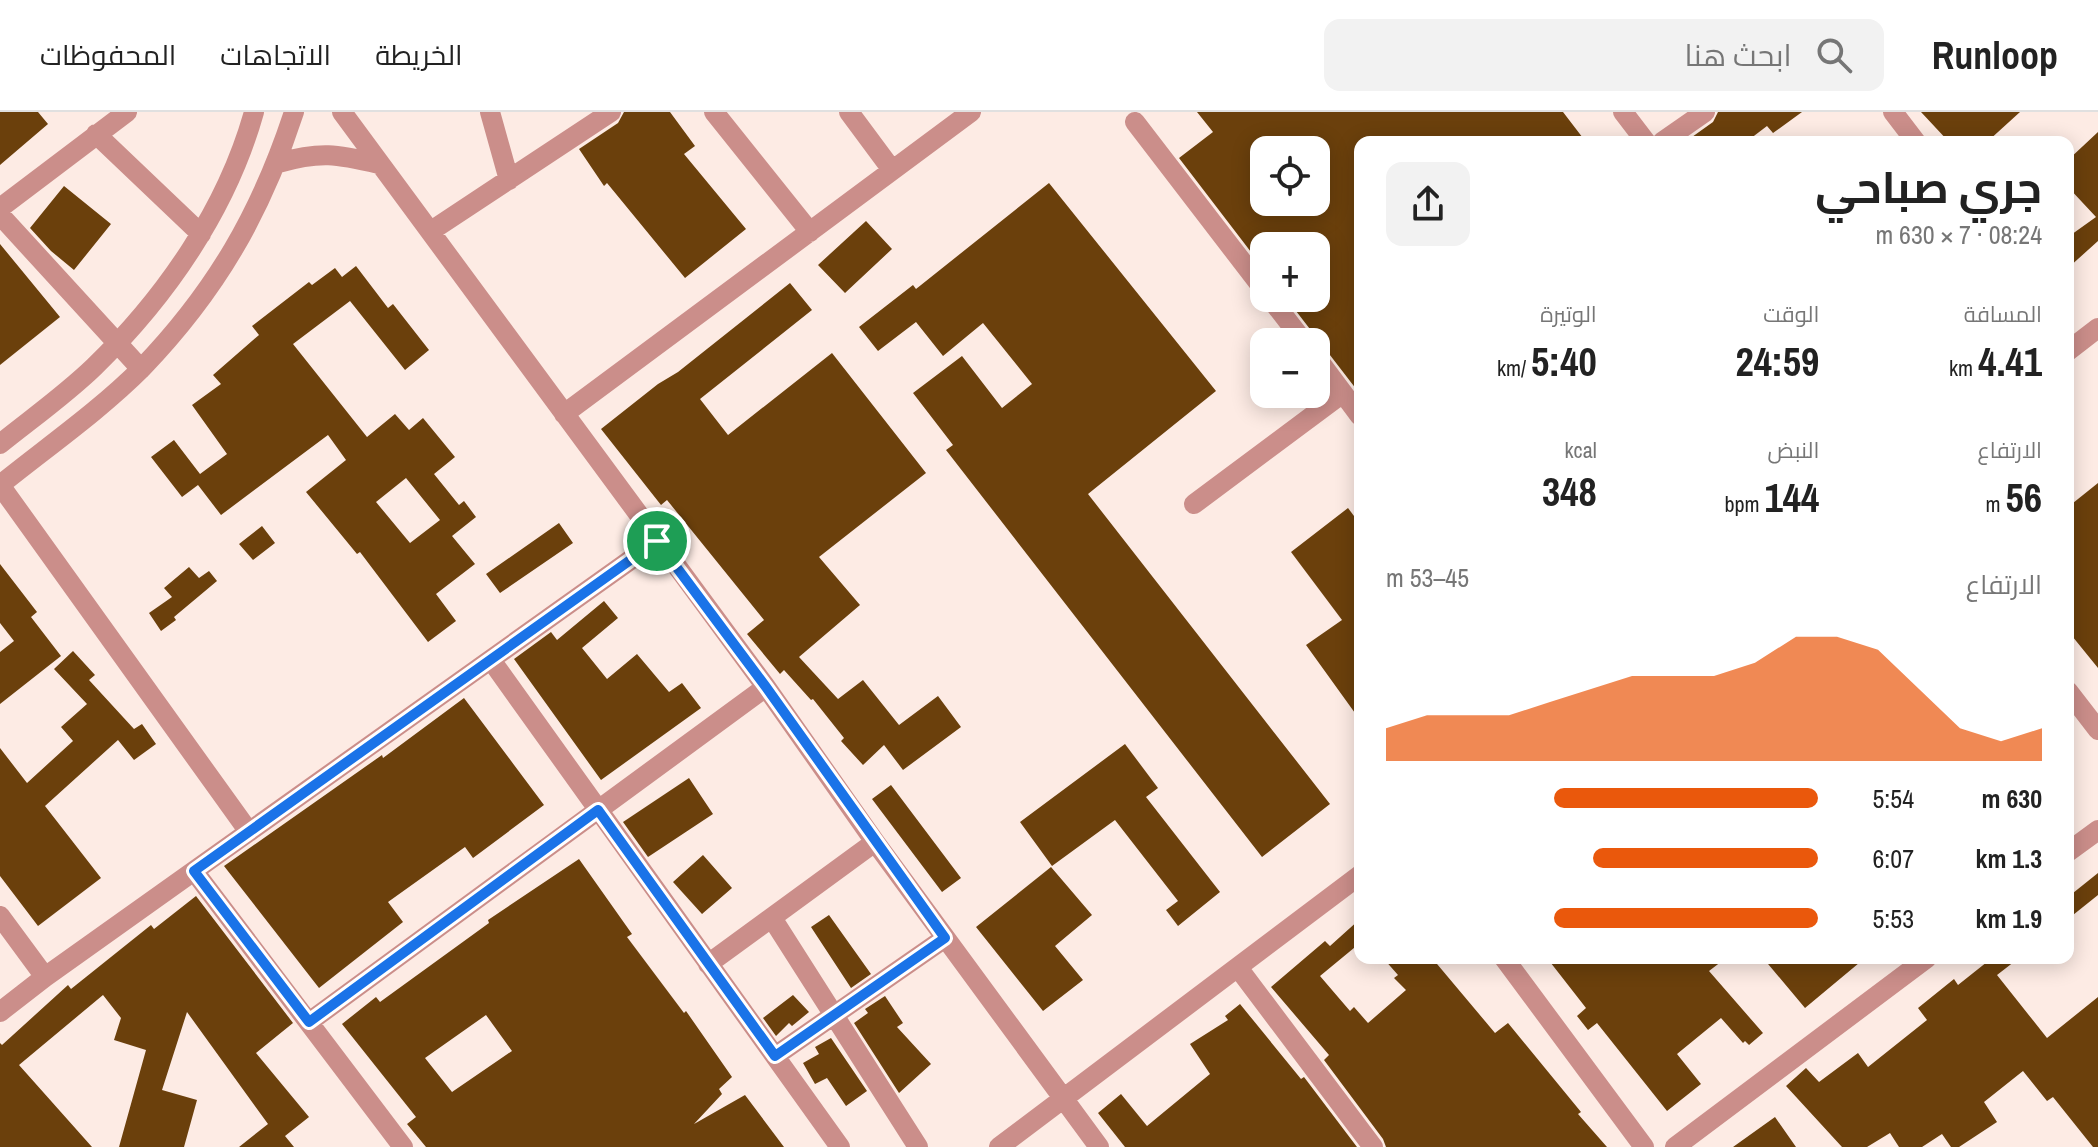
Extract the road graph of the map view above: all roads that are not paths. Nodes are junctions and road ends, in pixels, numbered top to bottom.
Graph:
1 (127, 112) edge
2 (254, 112) edge
3 (294, 112) edge
4 (342, 112) edge
5 (490, 112) edge
6 (611, 112) edge
7 (714, 112) edge
8 (849, 112) edge
9 (971, 112) edge
10 (1623, 112) edge
11 (1705, 112) edge
12 (1893, 112) edge
13 (1135, 122) dead end
14 (96, 134) junction
15 (1641, 136) edge
16 (1671, 136) edge
17 (1911, 136) edge
18 (278, 163) junction
19 (379, 164) junction
20 (892, 170) junction
21 (509, 180) junction
22 (0, 208) edge
23 (0, 215) edge
24 (431, 231) junction
25 (810, 232) junction
26 (201, 234) junction
27 (1250, 272) edge
28 (1281, 312) edge
29 (1293, 328) edge
30 (2098, 328) edge
31 (117, 343) junction
32 (2074, 345) edge
33 (141, 369) junction
34 (1330, 376) edge
35 (1343, 393) junction
36 (1354, 408) edge
37 (564, 414) junction
38 (0, 444) edge
39 (0, 485) edge
40 (1194, 504) dead end
41 (657, 541) junction
42 (491, 660) junction
43 (766, 687) junction
44 (2074, 699) edge
45 (2098, 730) edge
46 (598, 810) junction
47 (2098, 830) edge
48 (249, 832) junction
49 (875, 842) junction
50 (2074, 848) edge
51 (194, 871) junction
52 (1354, 880) edge
53 (0, 916) edge
54 (772, 918) junction
55 (945, 938) junction
56 (708, 964) junction
57 (1508, 964) edge
58 (1919, 964) edge
59 (1239, 969) junction
60 (45, 977) junction
61 (0, 1012) edge
62 (833, 1015) junction
63 (309, 1022) junction
64 (775, 1056) junction
65 (1063, 1098) junction
66 (403, 1147) edge
67 (840, 1147) edge
68 (918, 1147) edge
69 (999, 1147) edge
70 (1099, 1147) edge
71 (1373, 1147) edge
72 (1644, 1147) edge
73 (1675, 1147) edge

1 - 14 street
2 - 26 street
3 - 18 street
4 - 19 street
5 - 21 street
6 - 21 street
7 - 25 street
8 - 20 street
9 - 20 street
10 - 15 street
11 - 16 street
12 - 17 street
13 - 27 street
14 - 22 street
14 - 26 street
18 - 19 street
18 - 33 street
19 - 24 street
20 - 25 street
21 - 24 street
23 - 31 street
24 - 37 street
25 - 37 street
26 - 31 street
28 - 29 street
30 - 32 street
31 - 33 street
31 - 38 street
33 - 39 street
34 - 35 street
35 - 36 street
35 - 40 street
37 - 41 street
39 - 48 street
41 - 42 street
41 - 43 street
42 - 46 street
42 - 48 street
43 - 46 street
43 - 49 street
44 - 45 street
46 - 56 street
46 - 63 street
47 - 50 street
48 - 51 street
49 - 54 street
49 - 55 street
51 - 60 street
51 - 63 street
52 - 59 street
53 - 60 street
54 - 56 street
54 - 62 street
55 - 62 street
55 - 65 street
56 - 64 street
57 - 72 street
58 - 73 street
59 - 65 street
59 - 71 street
60 - 61 street
62 - 64 street
62 - 68 street
63 - 66 street
64 - 67 street
65 - 69 street
65 - 70 street

